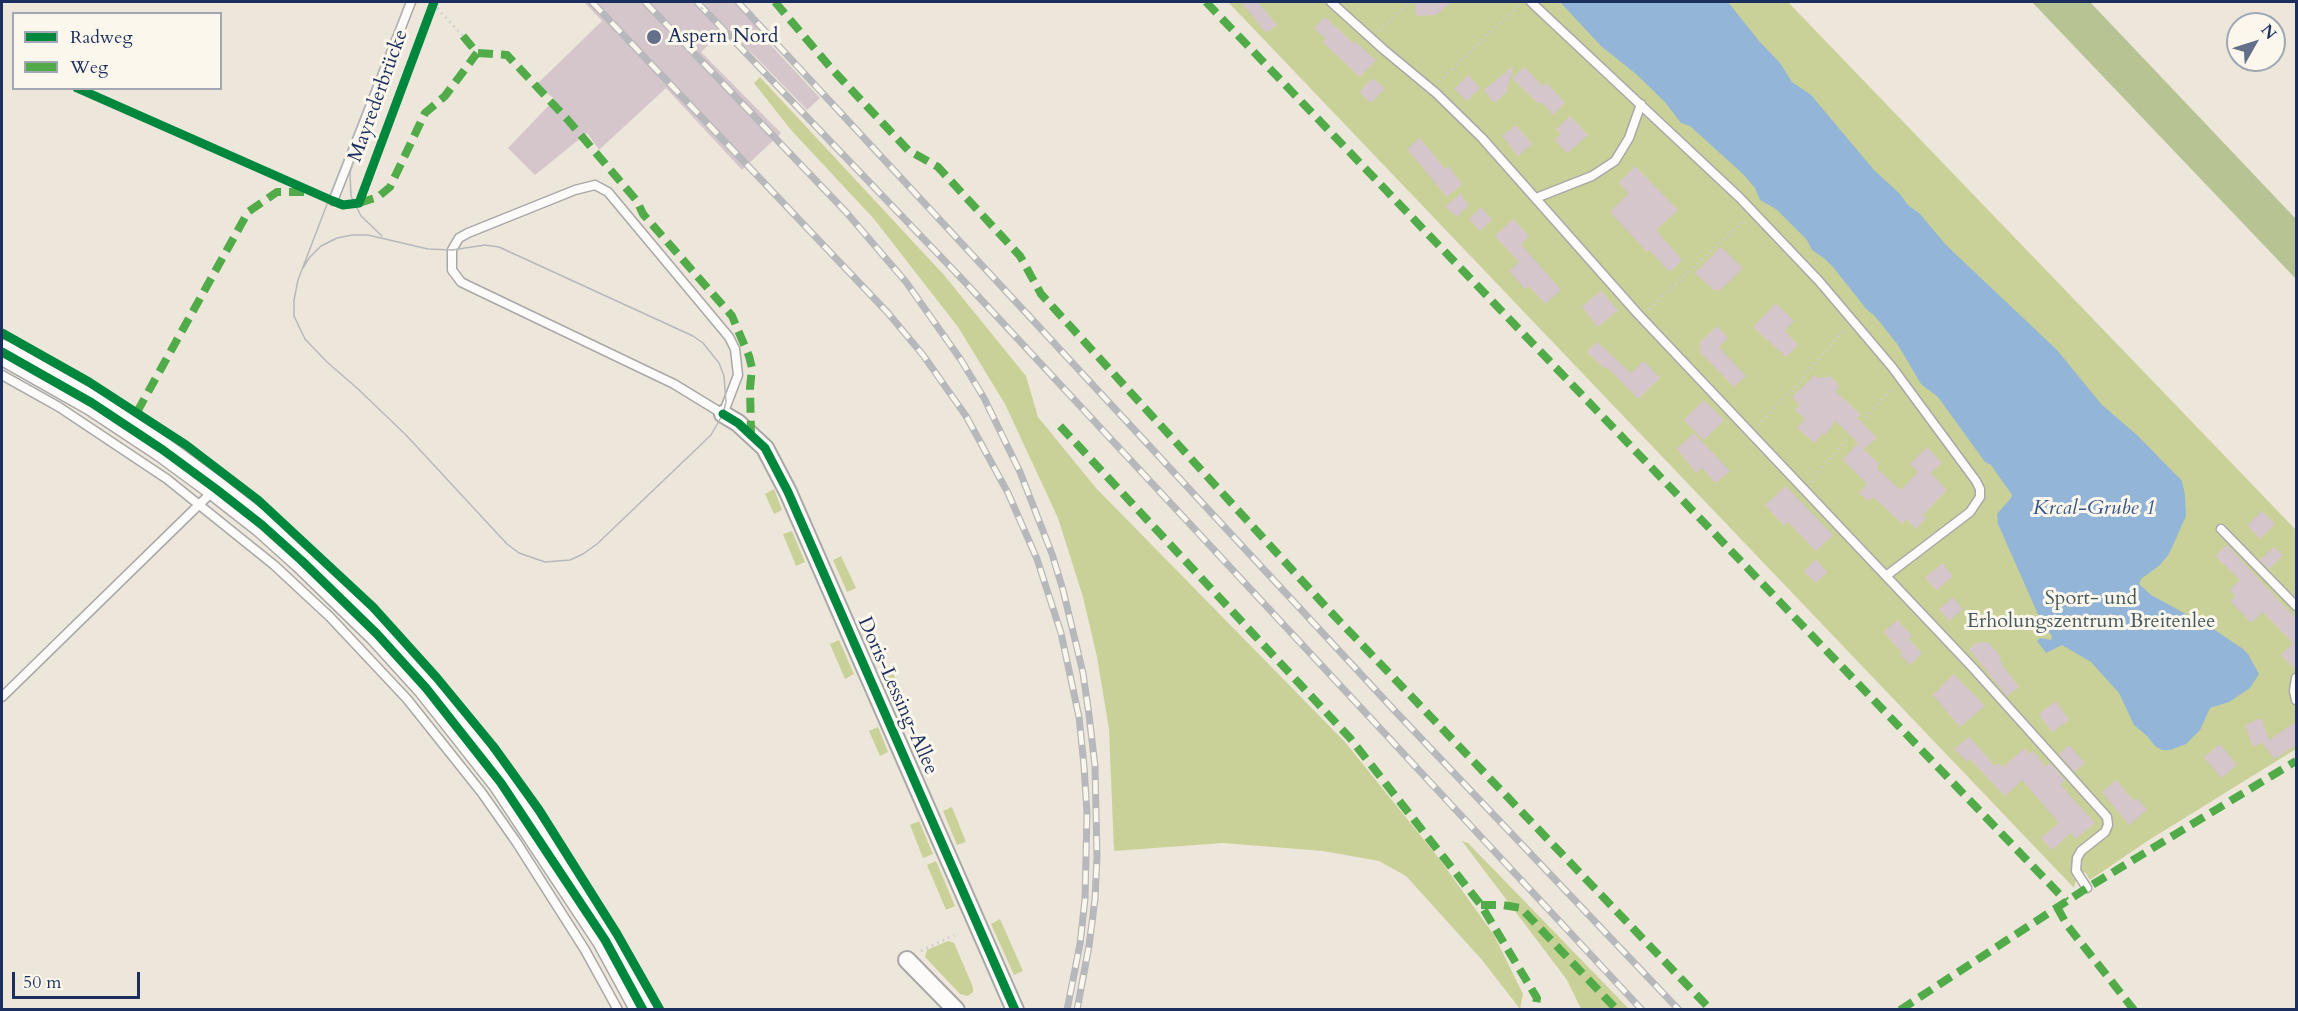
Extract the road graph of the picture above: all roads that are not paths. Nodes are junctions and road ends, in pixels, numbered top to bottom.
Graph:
1 (411, 2) edge
2 (1331, 2) edge
3 (1531, 2) edge
4 (1641, 105) junction
5 (1536, 198) junction
6 (333, 201) dead end
7 (2, 352) edge
8 (2, 375) edge
9 (723, 414) junction
10 (208, 496) junction
11 (2221, 529) dead end
12 (1886, 576) junction
13 (2296, 606) edge
14 (2296, 678) edge
15 (2, 698) edge
16 (2296, 700) edge
17 (2087, 888) dead end
18 (912, 957) road end
19 (618, 1010) edge
20 (643, 1010) edge
21 (956, 1010) edge
22 (1015, 1010) edge

1 - 6 lane
2 - 5 lane
3 - 4 lane
4 - 5 lane
4 - 12 lane
5 - 12 lane
7 - 10 street
8 - 10 lane
9 - 9 lane
9 - 22 street, Doris-Lessing-Allee
10 - 15 lane
10 - 19 lane
10 - 20 street
11 - 13 lane
12 - 17 lane
14 - 16 lane
18 - 21 street

